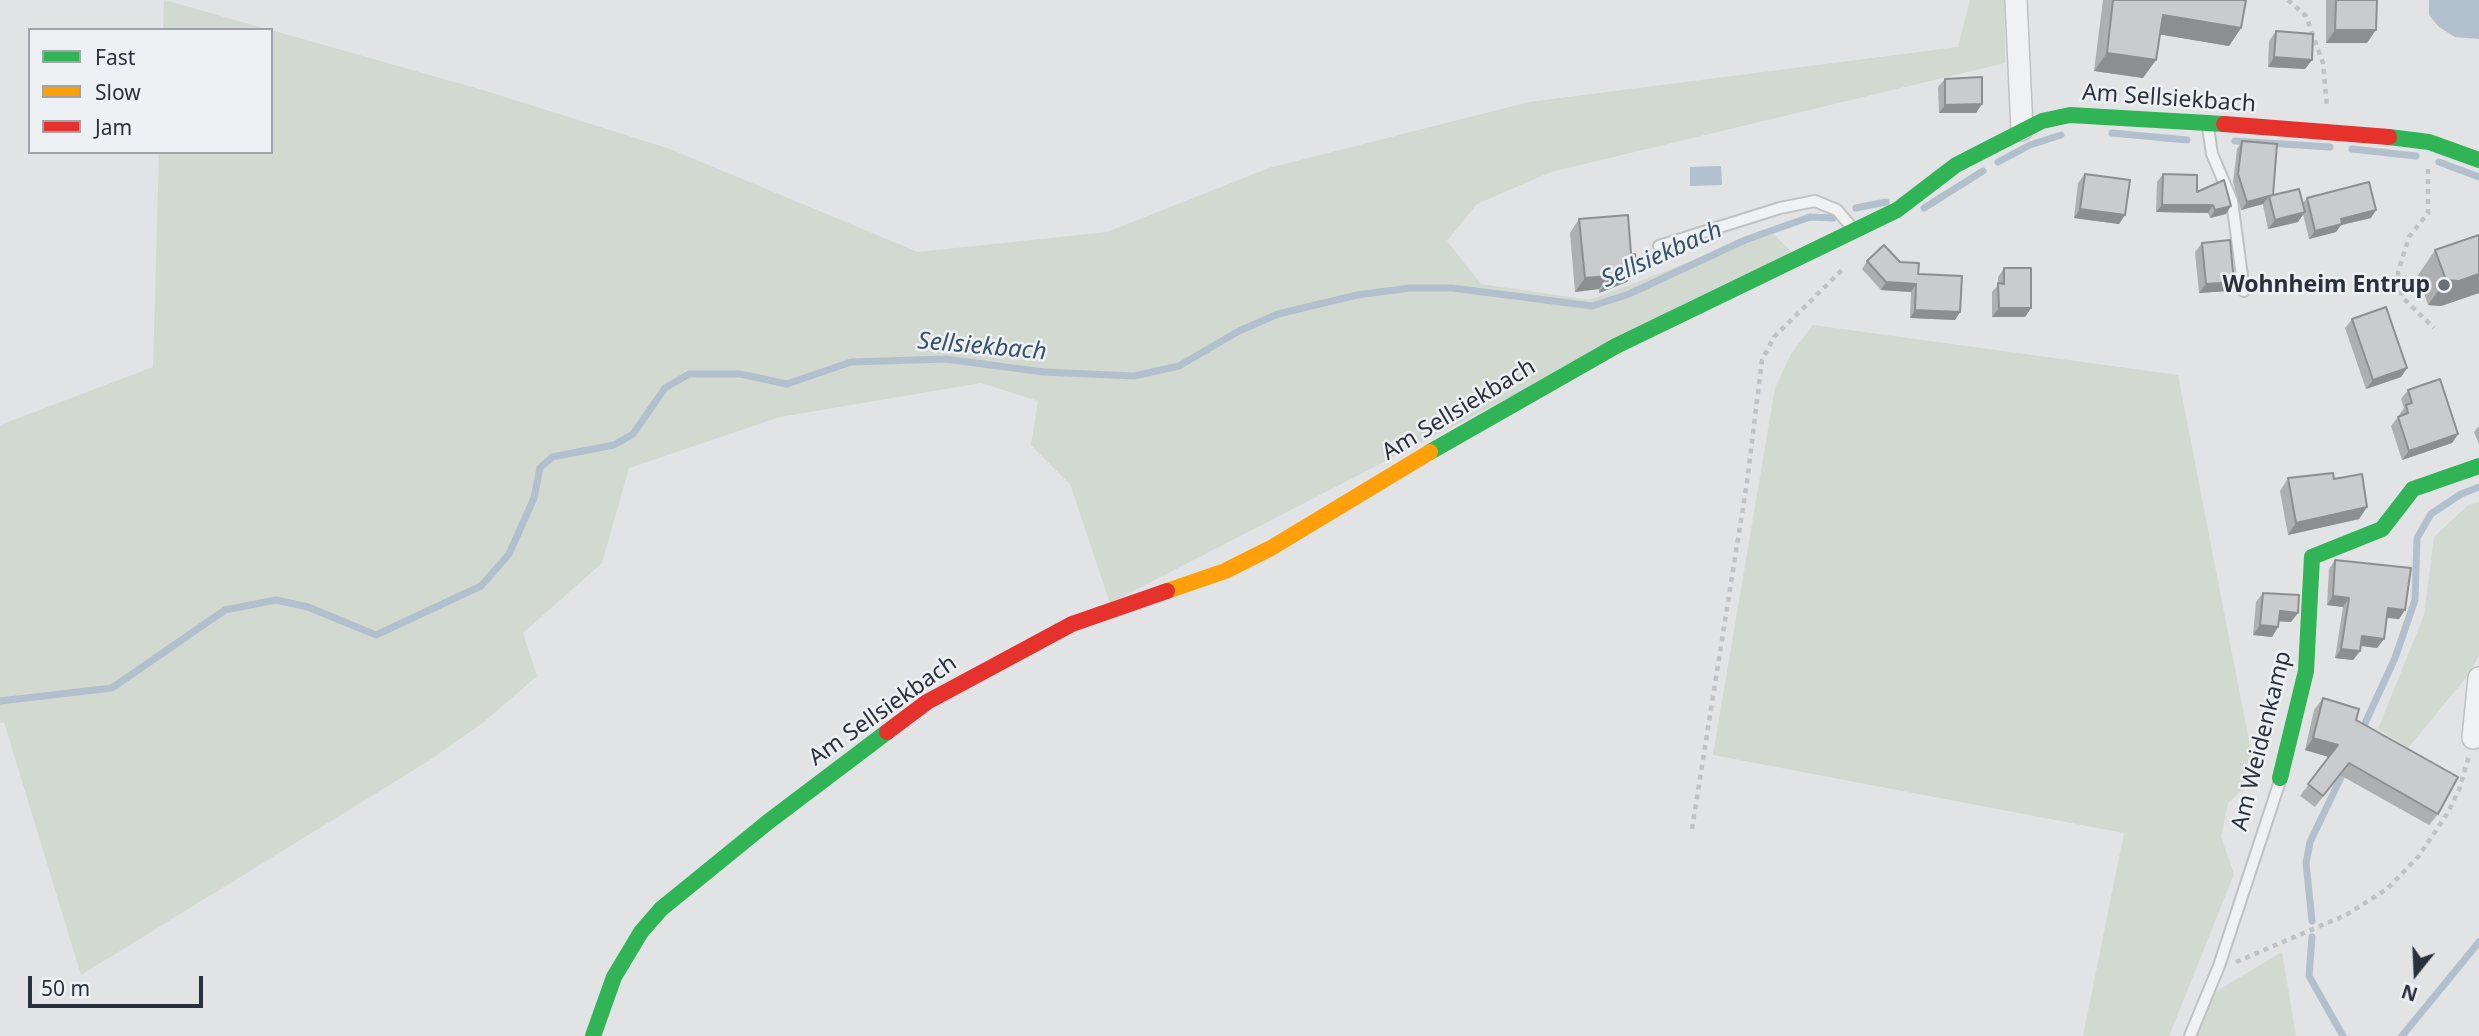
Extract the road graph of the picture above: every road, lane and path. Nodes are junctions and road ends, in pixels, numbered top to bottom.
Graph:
1 (2016, 0) edge
2 (2288, 0) edge
3 (2207, 125) junction
4 (2022, 130) junction
5 (2329, 131) junction
6 (2429, 142) junction
7 (2479, 160) edge
8 (1856, 232) junction
9 (1659, 246) dead end
10 (1851, 260) dead end
11 (2244, 291) dead end
12 (2434, 328) dead end
13 (2479, 466) edge
14 (2479, 678) edge
15 (2473, 738) joint
16 (2280, 778) joint
17 (1692, 829) dead end
18 (2229, 964) dead end
19 (593, 1036) edge
20 (2190, 1036) edge

1 - 4 street
2 - 5 path
3 - 4 street, Am Sellsiekbach
3 - 5 street, Am Sellsiekbach
3 - 11 lane
4 - 8 street, Am Sellsiekbach
5 - 6 street, Am Sellsiekbach
6 - 7 street, Am Sellsiekbach
6 - 12 path
8 - 9 lane
8 - 19 street, Am Sellsiekbach
10 - 17 path
13 - 16 street, Am Weidenkamp
14 - 15 street
15 - 18 path
16 - 20 lane, Am Weidenkamp

